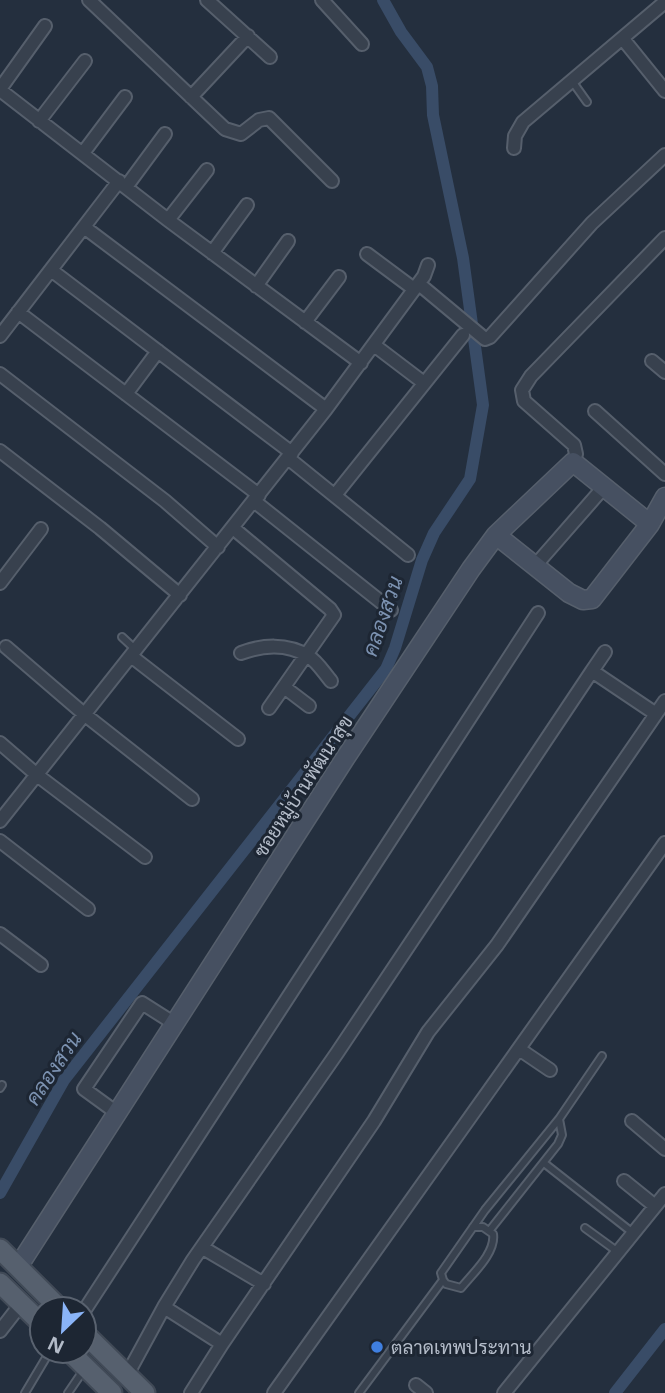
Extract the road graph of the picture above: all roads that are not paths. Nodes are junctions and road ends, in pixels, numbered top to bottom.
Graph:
1 (89, 0) edge
2 (207, 0) edge
3 (323, 0) edge
4 (665, 2) edge
5 (45, 26) dead end
6 (248, 36) junction
7 (623, 39) junction
8 (362, 44) dead end
9 (271, 57) dead end
10 (85, 61) dead end
11 (572, 81) junction
12 (0, 90) edge
13 (665, 90) edge
14 (125, 97) dead end
15 (191, 97) junction
16 (587, 102) dead end
17 (39, 121) junction
18 (165, 134) dead end
19 (514, 148) dead end
20 (83, 153) junction
21 (665, 155) edge
22 (207, 170) dead end
23 (332, 181) dead end
24 (123, 184) junction
25 (247, 205) dead end
26 (168, 220) junction
27 (84, 227) junction
28 (665, 238) edge
29 (288, 241) dead end
30 (212, 253) junction
31 (367, 254) dead end
32 (428, 265) dead end
33 (51, 270) junction
34 (339, 277) dead end
35 (256, 286) junction
36 (417, 286) junction
37 (18, 312) junction
38 (305, 322) junction
39 (463, 335) dead end
40 (0, 336) edge
41 (374, 345) junction
42 (158, 351) junction
43 (652, 361) dead end
44 (360, 363) junction
45 (665, 372) edge
46 (0, 374) edge
47 (424, 383) junction
48 (126, 394) junction
49 (326, 409) junction
50 (595, 411) dead end
51 (0, 451) edge
52 (290, 455) junction
53 (573, 462) junction
54 (665, 474) edge
55 (604, 487) junction
56 (335, 495) junction
57 (665, 497) edge
58 (256, 498) junction
59 (650, 524) junction
60 (233, 528) junction
61 (41, 529) dead end
62 (496, 535) junction
63 (218, 547) junction
64 (408, 555) dead end
65 (534, 567) junction
66 (0, 583) edge
67 (180, 595) junction
68 (391, 610) dead end
69 (538, 613) dead end
70 (121, 637) dead end
71 (6, 647) dead end
72 (606, 652) dead end
73 (133, 653) junction
74 (241, 653) dead end
75 (307, 655) junction
76 (592, 671) junction
77 (331, 681) dead end
78 (284, 687) junction
79 (665, 701) edge
80 (309, 706) dead end
81 (269, 708) dead end
82 (84, 714) junction
83 (656, 714) junction
84 (239, 739) dead end
85 (0, 743) edge
86 (37, 775) junction
87 (192, 799) dead end
88 (0, 821) edge
89 (0, 841) edge
90 (665, 843) edge
91 (145, 856) dead end
92 (88, 909) dead end
93 (0, 934) edge
94 (41, 965) dead end
95 (175, 1024) junction
96 (519, 1049) junction
97 (603, 1056) dead end
98 (550, 1070) dead end
99 (117, 1113) junction
100 (559, 1119) junction
101 (632, 1121) dead end
102 (665, 1149) edge
103 (544, 1163) junction
104 (624, 1181) dead end
105 (665, 1194) edge
106 (655, 1206) junction
107 (473, 1227) junction
108 (585, 1228) dead end
109 (490, 1230) junction
110 (633, 1233) junction
111 (203, 1248) junction
112 (0, 1249) edge
113 (618, 1252) junction
114 (18, 1267) junction
115 (443, 1280) junction
116 (0, 1283) edge
117 (264, 1284) junction
118 (46, 1295) edge
119 (94, 1295) edge
120 (21, 1304) junction
121 (164, 1307) junction
122 (28, 1311) edge
123 (0, 1331) edge
124 (222, 1344) junction
125 (98, 1347) edge
126 (42, 1365) edge
127 (86, 1367) joint
128 (127, 1375) junction
129 (25, 1393) edge
130 (68, 1393) edge
131 (112, 1393) edge
132 (145, 1393) edge
133 (191, 1393) edge
134 (274, 1393) edge
135 (359, 1393) edge
136 (504, 1393) edge

1 - 15 street
2 - 6 street
3 - 8 street
4 - 7 street
5 - 12 street
6 - 9 street
6 - 15 street
7 - 11 street
7 - 13 street
10 - 17 street
11 - 16 lane
11 - 19 street
12 - 17 street
14 - 20 street
15 - 23 street
17 - 20 street
18 - 24 street
20 - 24 street
21 - 36 street
22 - 26 street
24 - 26 street
24 - 27 street
25 - 30 street
26 - 30 street
27 - 33 street
27 - 49 street
28 - 53 street
29 - 35 street
30 - 35 street
31 - 36 street
32 - 36 street
33 - 37 street
33 - 42 street
34 - 38 street
35 - 38 street
36 - 41 street
37 - 40 street
37 - 48 street
38 - 44 street
39 - 47 street
41 - 44 street
41 - 47 street
42 - 48 street
42 - 52 street
43 - 45 street
44 - 49 street
46 - 63 street
47 - 56 street
48 - 58 street
49 - 52 street
50 - 54 street
51 - 67 street
52 - 56 street
52 - 58 street
53 - 55 street
53 - 62 street, ซอยหมู่บ้านพัฒนาสุข
55 - 59 street
55 - 65 street
56 - 64 street
57 - 59 street
58 - 60 street
58 - 68 street
59 - 65 street
60 - 63 street
60 - 75 street
61 - 66 street
62 - 65 street
62 - 95 street, ซอยหมู่บ้านพัฒนาสุข
63 - 67 street
67 - 73 street
69 - 119 street
70 - 73 lane
71 - 82 street
72 - 76 street
73 - 82 street
73 - 84 street
74 - 75 street
75 - 77 street
75 - 78 street
76 - 83 street
76 - 111 street
78 - 80 street
78 - 81 street
79 - 83 street
82 - 86 street
82 - 87 street
83 - 117 street
85 - 86 street
86 - 88 street
86 - 91 street
89 - 92 street
90 - 96 street
93 - 94 street
95 - 99 street, ซอยหมู่บ้านพัฒนาสุข
95 - 99 street
96 - 98 street
96 - 134 street
97 - 100 lane
99 - 114 street, ซอยหมู่บ้านพัฒนาสุข
100 - 103 lane
100 - 107 lane
101 - 102 street
103 - 109 lane
103 - 110 lane
104 - 106 street
105 - 106 street
106 - 110 street
107 - 109 lane
107 - 115 lane
108 - 113 lane
109 - 115 lane
110 - 113 street
111 - 117 street
111 - 121 street
112 - 114 main road
113 - 136 street
114 - 118 main road
115 - 135 lane
116 - 120 main road
117 - 124 street
120 - 122 main road
120 - 123 street
121 - 124 street
121 - 128 street
124 - 133 street
125 - 128 main road
126 - 129 lane
127 - 130 lane
127 - 131 main road
128 - 132 main road

